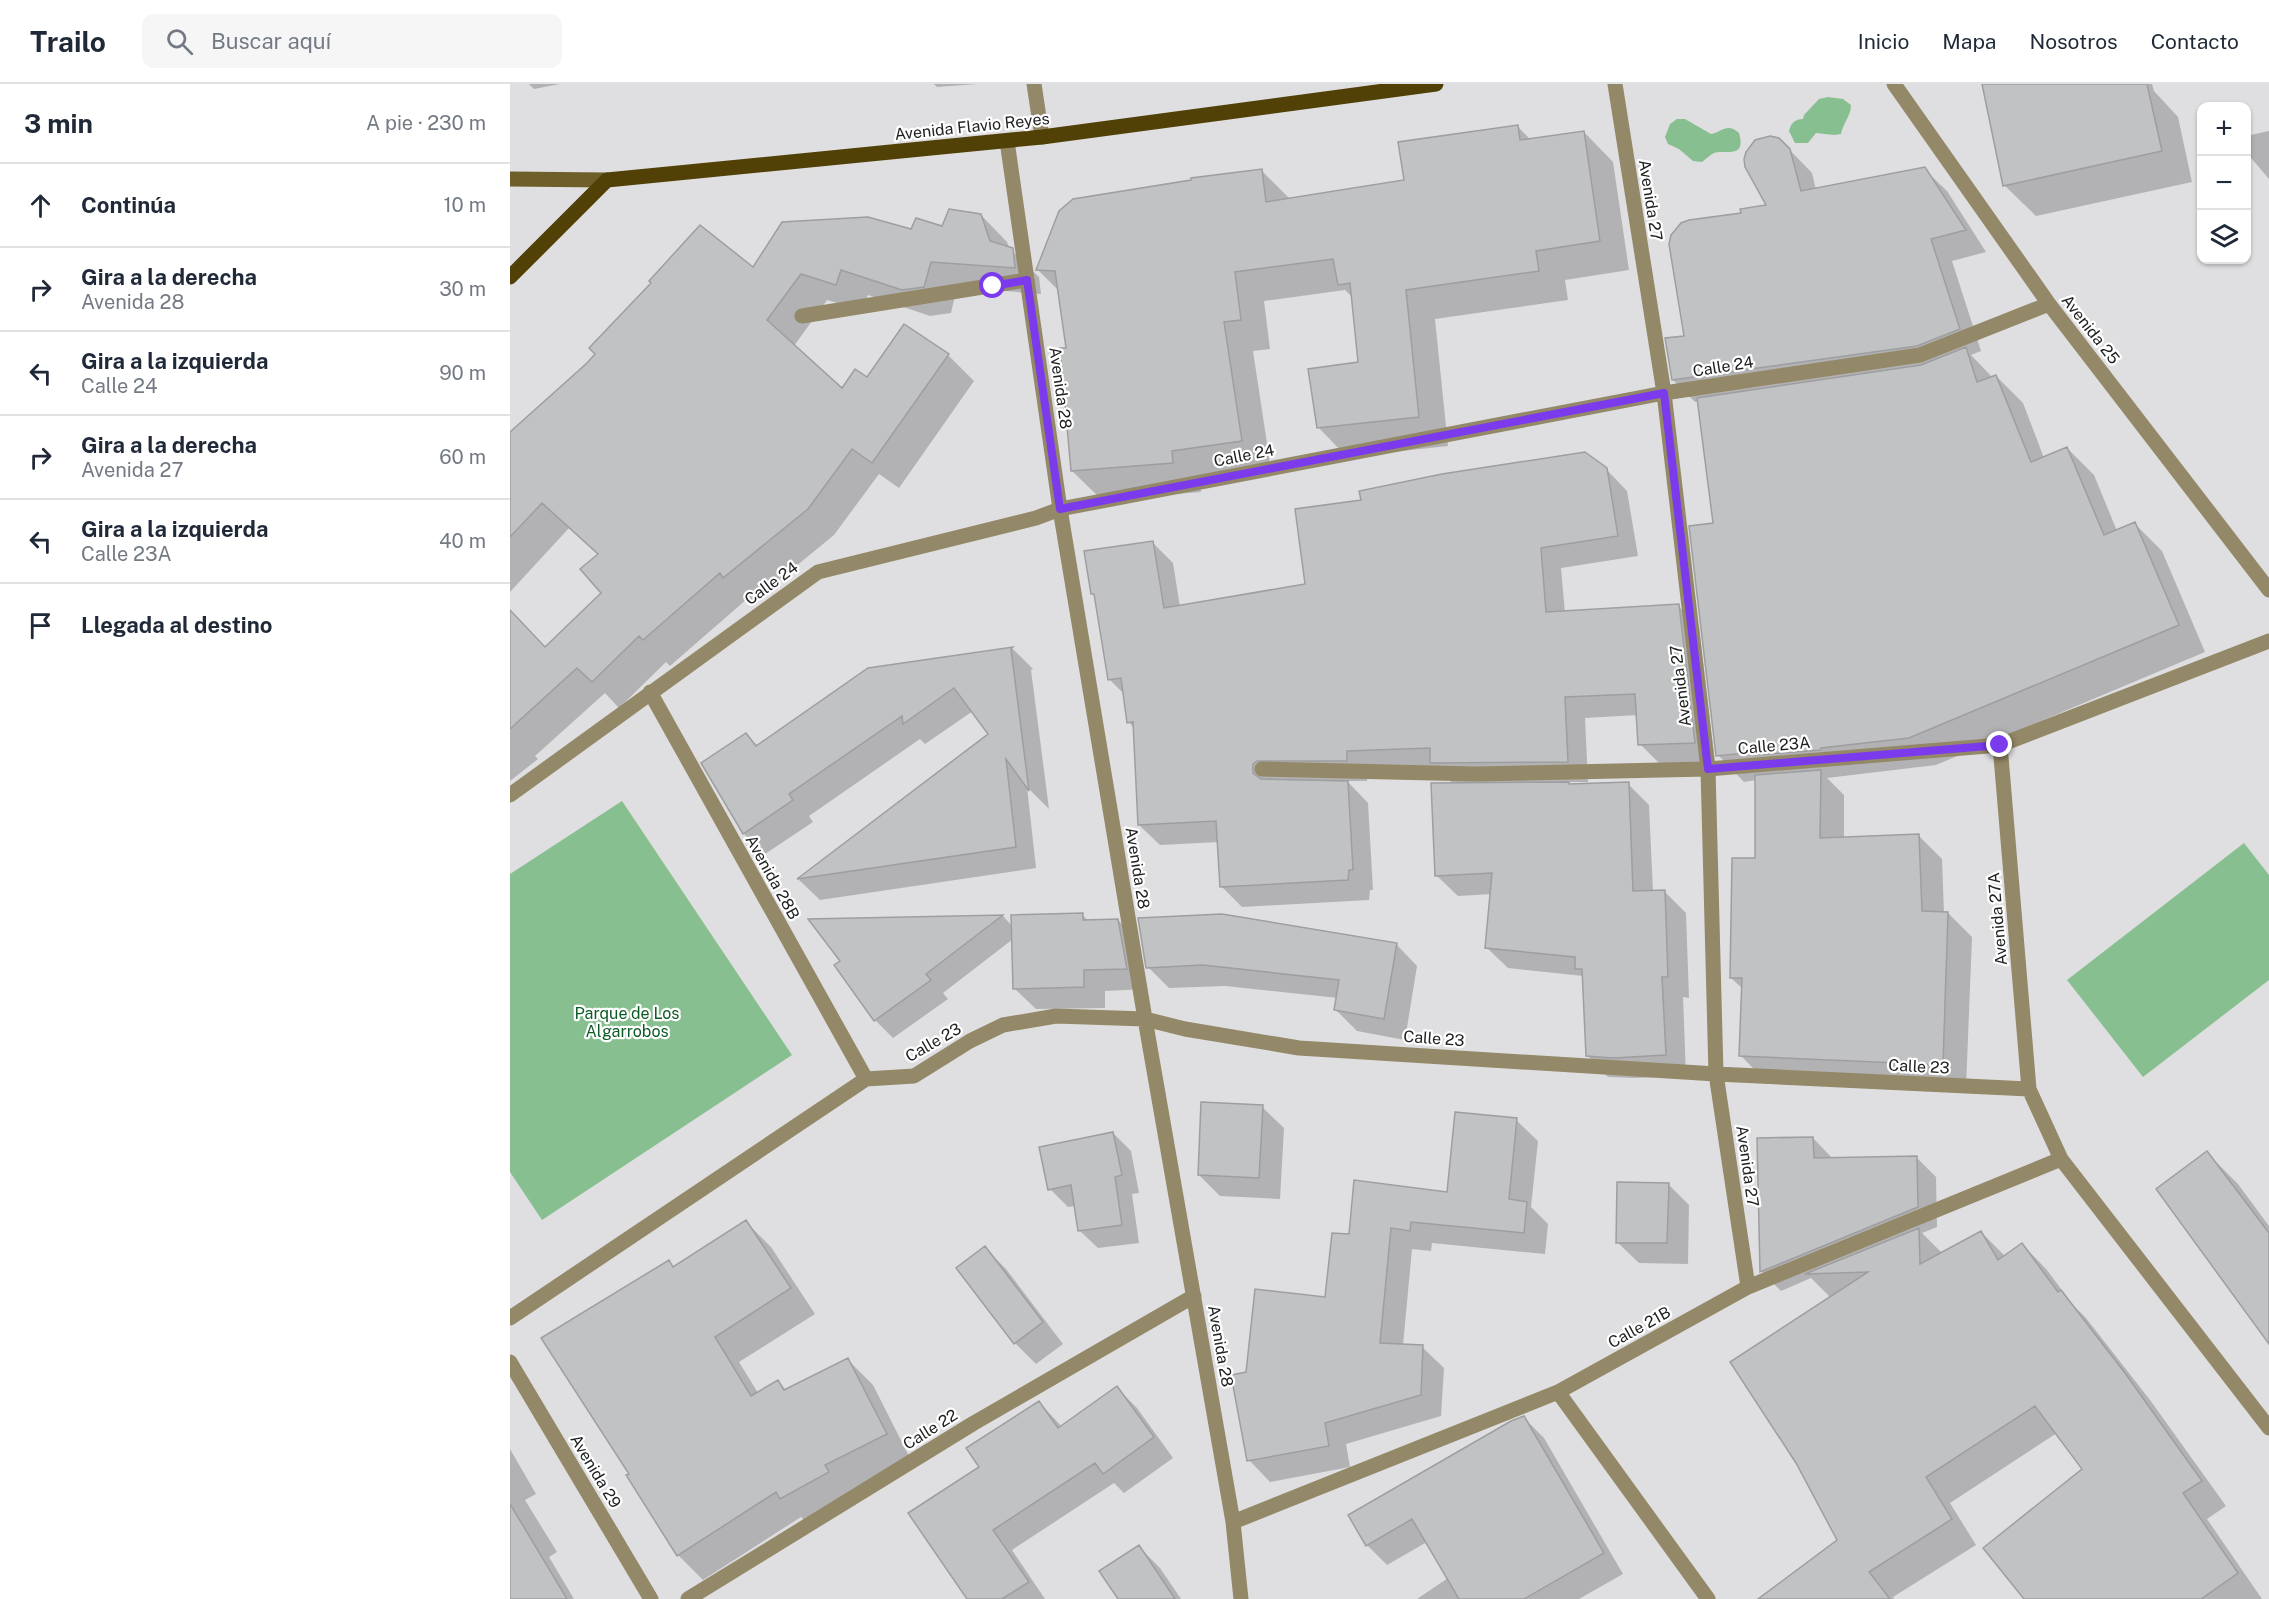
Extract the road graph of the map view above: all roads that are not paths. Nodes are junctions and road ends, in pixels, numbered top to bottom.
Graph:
1 (1034, 84) edge
2 (1436, 84) edge
3 (1615, 84) edge
4 (1894, 84) edge
5 (1042, 137) junction
6 (1007, 141) junction
7 (510, 179) edge
8 (607, 180) junction
9 (510, 277) edge
10 (1027, 280) junction
11 (2049, 304) junction
12 (802, 316) dead end
13 (1664, 393) junction
14 (1060, 509) junction
15 (2269, 590) edge
16 (2269, 641) edge
17 (650, 692) junction
18 (2000, 745) junction
19 (1262, 769) dead end
20 (1708, 769) junction
21 (510, 795) edge
22 (1145, 1019) junction
23 (1716, 1074) junction
24 (866, 1079) junction
25 (2029, 1089) junction
26 (2061, 1159) junction
27 (1748, 1287) junction
28 (1194, 1296) junction
29 (510, 1318) edge
30 (510, 1362) edge
31 (1558, 1392) junction
32 (2269, 1428) edge
33 (1233, 1522) junction
34 (651, 1599) edge
35 (688, 1599) edge
36 (1241, 1599) edge
37 (1708, 1599) edge

1 - 5 street
2 - 5 main road, Avenida Flavio Reyes
3 - 13 street, Avenida 27
4 - 11 street, Avenida 25
5 - 6 main road, Avenida Flavio Reyes
6 - 8 main road, Avenida Flavio Reyes
6 - 10 street, Avenida 28
7 - 8 main road, Avenida Flavio Reyes
8 - 9 main road
10 - 12 street
10 - 14 street, Avenida 28
11 - 13 street, Calle 24
11 - 15 street, Avenida 25
13 - 14 street, Calle 24
13 - 20 street, Avenida 27
14 - 17 street, Calle 24
14 - 22 street, Avenida 28
16 - 18 street, Calle 23A
17 - 21 street, Calle 24
17 - 24 street, Avenida 28B
18 - 20 street, Calle 23A
18 - 25 street, Avenida 27A
19 - 20 street, Calle 23A
20 - 23 street, Avenida 27
22 - 23 street, Calle 23
22 - 24 street, Calle 23
22 - 28 street, Avenida 28
23 - 25 street, Calle 23
23 - 27 street, Avenida 27
24 - 29 street
25 - 26 street
26 - 27 street, Calle 21B
26 - 32 street
27 - 31 street, Calle 21B
28 - 33 street, Avenida 28
28 - 35 street, Calle 22
30 - 34 street, Avenida 29
31 - 33 street, Calle 21B
31 - 37 street
33 - 36 street, Avenida 28

